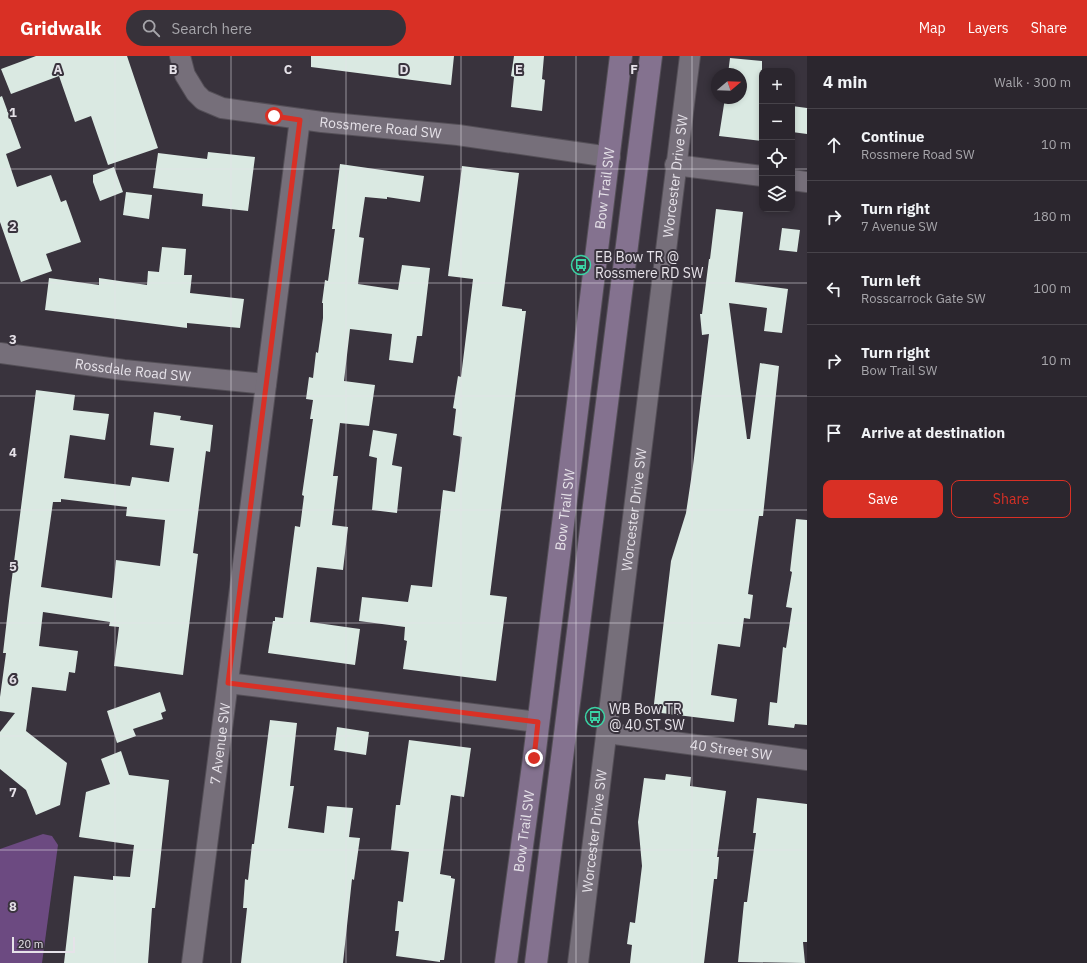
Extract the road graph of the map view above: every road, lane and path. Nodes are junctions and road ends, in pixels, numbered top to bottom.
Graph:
1 (180, 56) edge
2 (621, 56) edge
3 (651, 56) edge
4 (690, 56) edge
5 (300, 120) junction
6 (610, 157) junction
7 (675, 165) junction
8 (759, 176) edge
9 (795, 180) edge
10 (807, 182) edge
11 (0, 353) edge
12 (266, 384) junction
13 (228, 683) junction
14 (538, 722) junction
15 (607, 733) junction
16 (807, 760) edge
17 (192, 963) edge
18 (506, 963) edge
19 (536, 963) edge
20 (578, 963) edge

1 - 5 street, Rossmere Road SW
2 - 6 main road, Bow Trail SW
3 - 19 main road, Bow Trail SW
4 - 7 street, Worcester Drive SW
5 - 6 street, Rossmere Road SW
5 - 12 street, 7 Avenue SW
6 - 14 main road, Bow Trail SW
7 - 8 street
7 - 15 street, Worcester Drive SW
9 - 10 street
11 - 12 street, Rossdale Road SW
12 - 13 street, 7 Avenue SW
13 - 14 street
13 - 17 street, 7 Avenue SW
14 - 18 main road, Bow Trail SW
15 - 16 street, 40 Street SW
15 - 20 street, Worcester Drive SW

